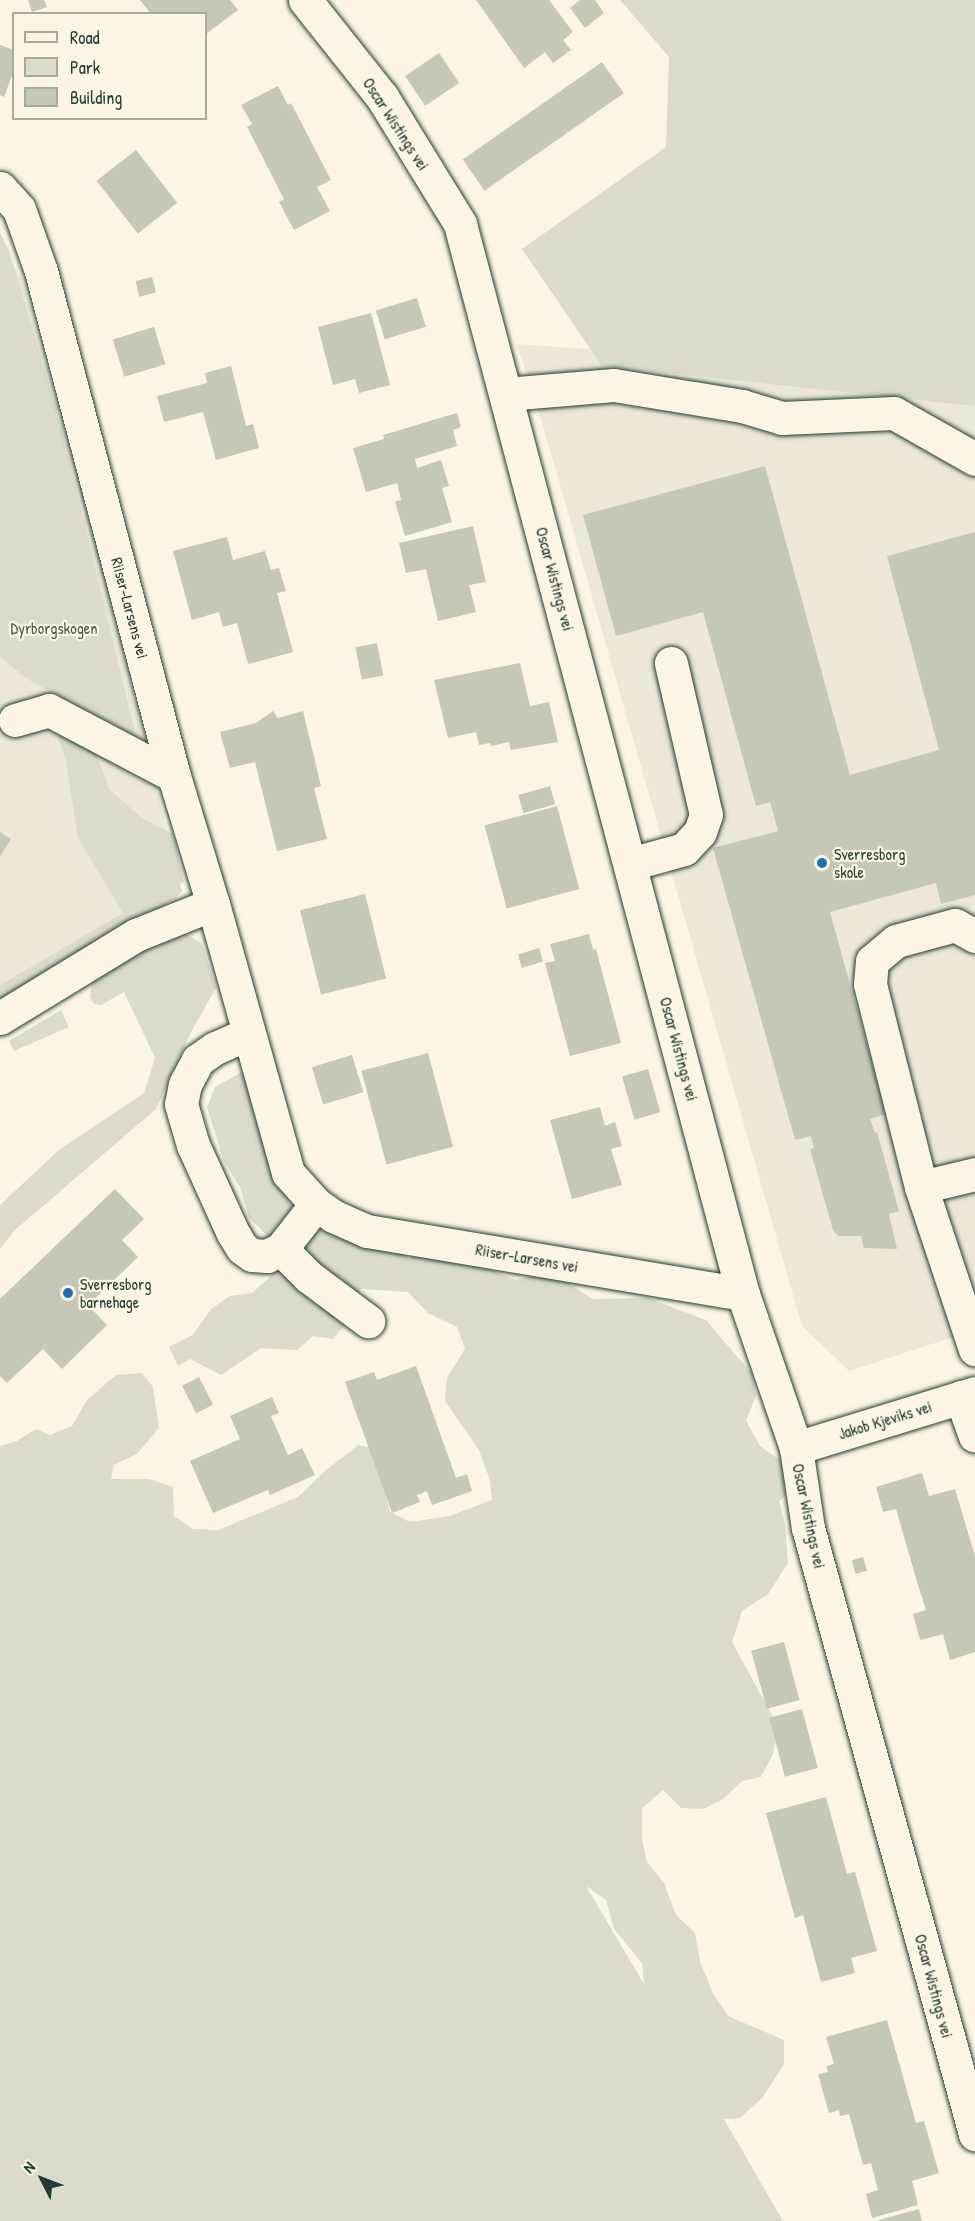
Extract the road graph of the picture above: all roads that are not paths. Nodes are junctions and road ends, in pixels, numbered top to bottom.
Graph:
1 (305, 0) edge
2 (0, 188) edge
3 (506, 394) junction
4 (975, 459) edge
5 (671, 663) dead end
6 (15, 720) dead end
7 (174, 776) junction
8 (630, 864) junction
9 (213, 904) junction
10 (975, 936) edge
11 (0, 1018) edge
12 (247, 1034) junction
13 (975, 1174) edge
14 (921, 1187) junction
15 (316, 1204) junction
16 (281, 1250) junction
17 (743, 1294) junction
18 (368, 1321) dead end
19 (975, 1349) edge
20 (968, 1395) edge
21 (975, 1436) edge
22 (796, 1448) junction
23 (975, 2134) edge

1 - 3 street, Oscar Wistings vei
2 - 7 street, Riiser-Larsens vei
3 - 4 street
3 - 8 street, Oscar Wistings vei
5 - 8 street
6 - 7 street
7 - 9 street, Riiser-Larsens vei
8 - 17 street, Oscar Wistings vei
9 - 11 street
9 - 12 street, Riiser-Larsens vei
10 - 14 street
12 - 15 street, Riiser-Larsens vei
12 - 16 street
13 - 14 street
14 - 19 street
15 - 16 street
15 - 17 street, Riiser-Larsens vei
16 - 18 street
17 - 22 street, Oscar Wistings vei
20 - 21 street
20 - 22 street, Jakob Kjeviks vei
22 - 23 street, Oscar Wistings vei

